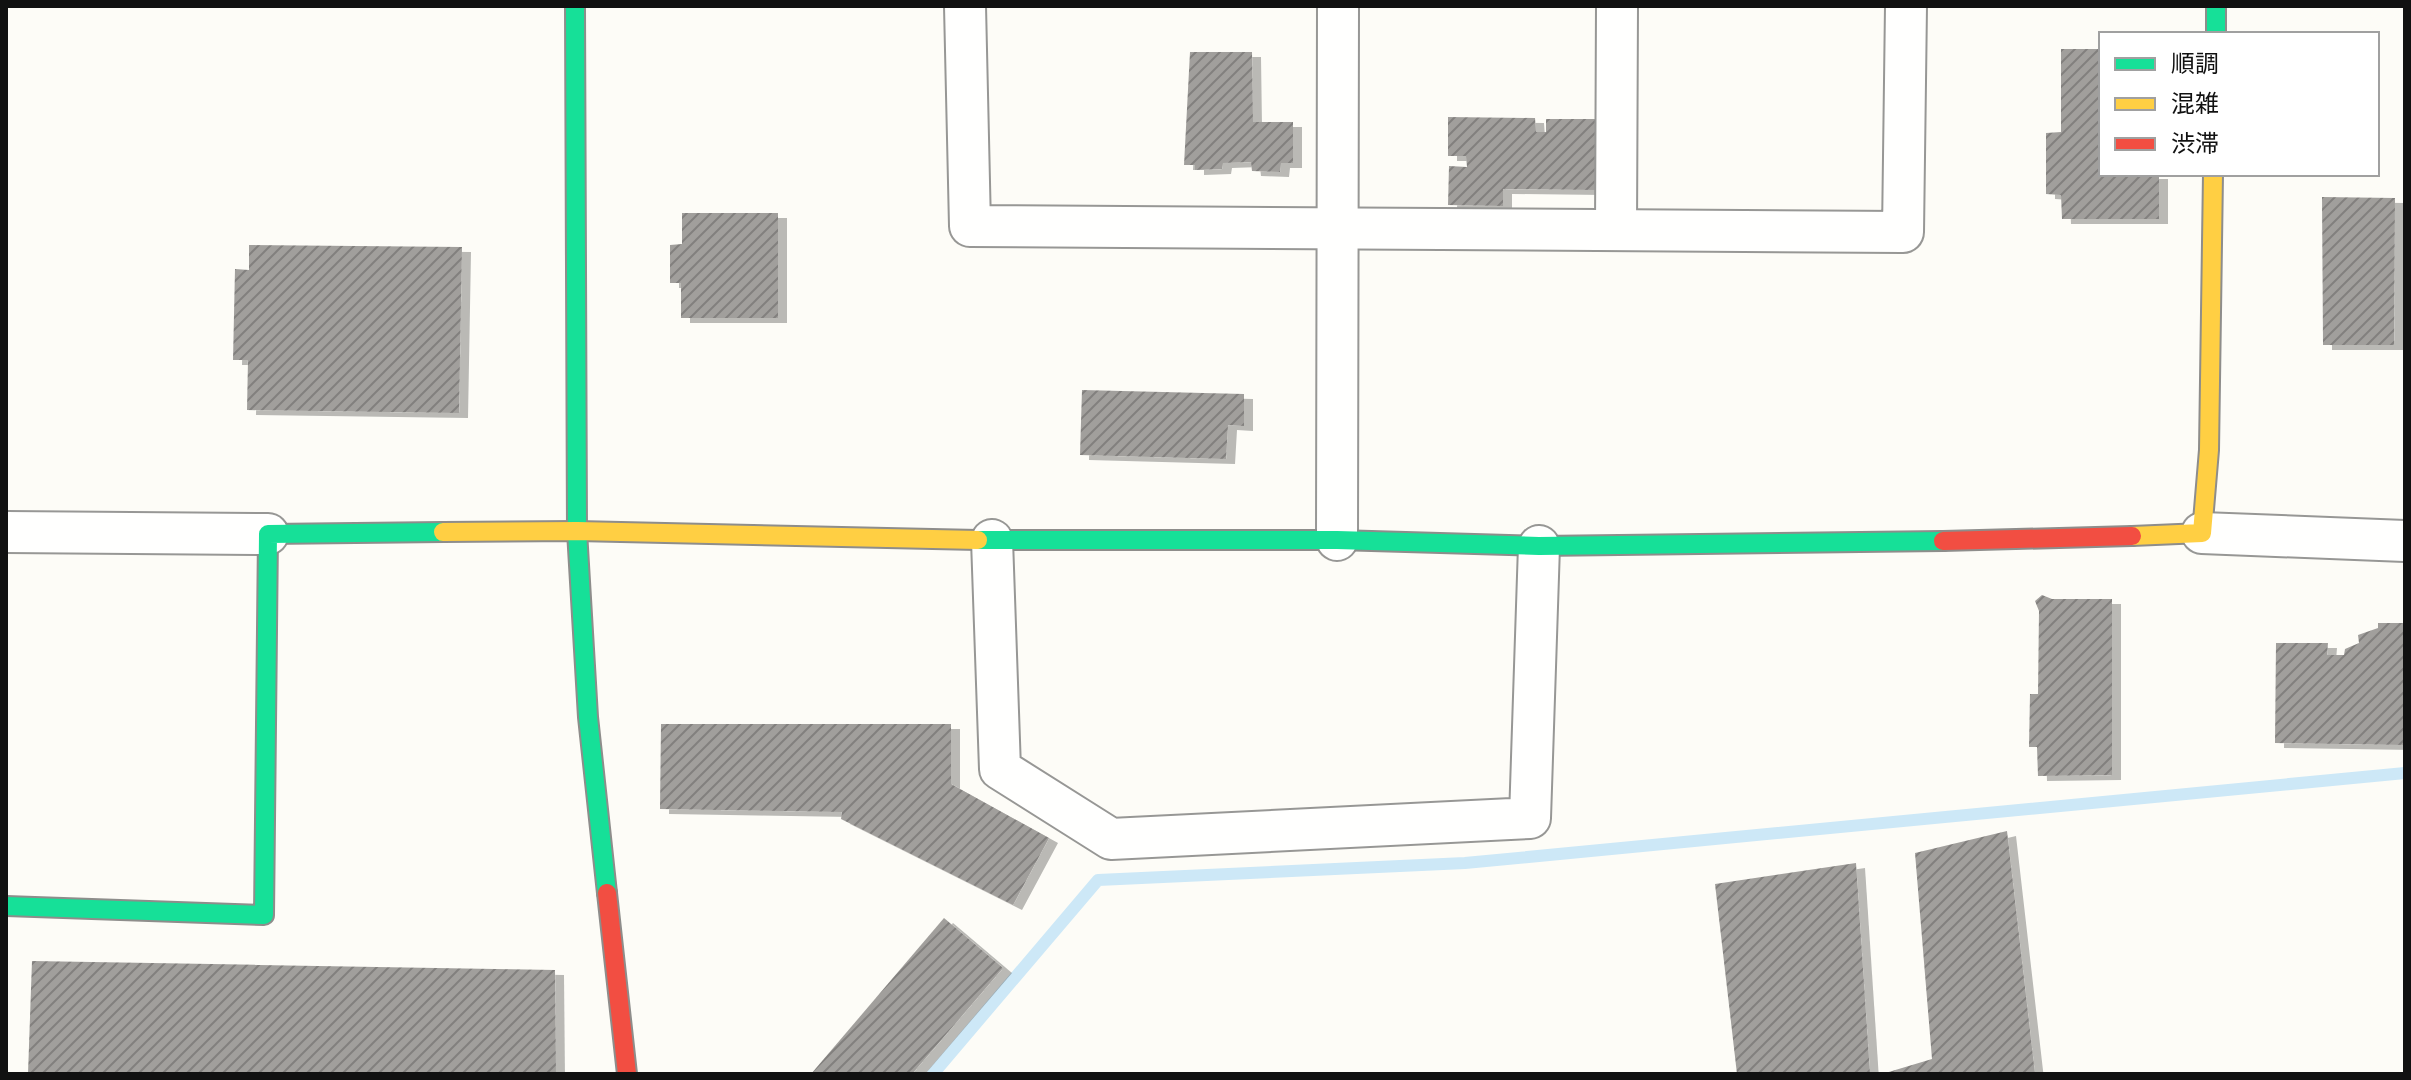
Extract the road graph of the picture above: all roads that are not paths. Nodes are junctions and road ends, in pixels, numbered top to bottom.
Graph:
1 (575, 6) edge
2 (965, 6) edge
3 (1338, 6) edge
4 (1617, 6) edge
5 (1906, 6) edge
6 (2216, 6) edge
7 (2216, 32) edge
8 (2213, 176) edge
9 (1337, 226) junction
10 (1616, 229) junction
11 (577, 531) junction
12 (6, 532) edge
13 (2202, 533) junction
14 (268, 534) junction
15 (992, 540) junction
16 (1337, 540) junction
17 (2405, 541) edge
18 (1539, 546) junction
19 (6, 906) edge
20 (627, 1074) edge

1 - 11 street
2 - 9 street
3 - 9 street
4 - 10 street
5 - 10 street
6 - 7 street
8 - 13 street
9 - 10 street
9 - 16 street
11 - 14 street
11 - 15 street
11 - 20 street
12 - 14 street
13 - 17 street
13 - 18 street
14 - 19 street
15 - 16 street
15 - 18 street
16 - 18 street

